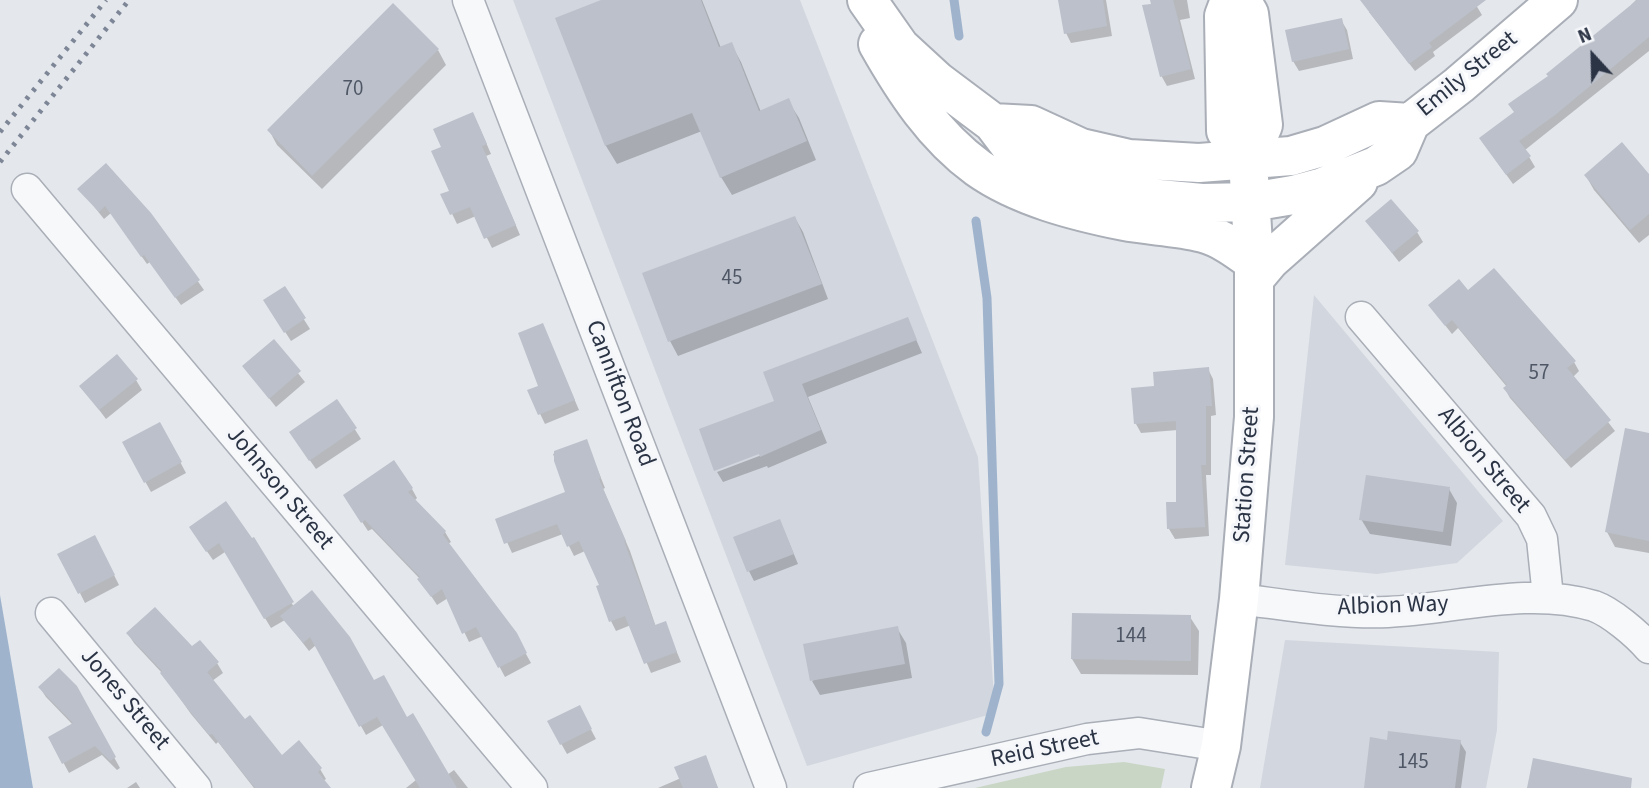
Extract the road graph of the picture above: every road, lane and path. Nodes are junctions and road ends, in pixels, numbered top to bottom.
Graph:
1 (468, 0) edge
2 (859, 0) edge
3 (867, 0) edge
4 (1230, 0) edge
5 (1241, 0) edge
6 (1558, 0) edge
7 (993, 123) junction
8 (1410, 123) junction
9 (1248, 160) junction
10 (1376, 166) junction
11 (27, 189) dead end
12 (1251, 202) junction
13 (1254, 271) junction
14 (1361, 317) dead end
15 (1548, 597) junction
16 (1239, 599) junction
17 (51, 612) dead end
18 (1649, 648) edge
19 (1221, 746) junction
20 (196, 788) edge
21 (532, 788) edge
22 (771, 788) edge
23 (869, 788) edge
24 (1211, 788) edge

1 - 22 street, Cannifton Road
2 - 13 main road
3 - 7 main road, Emily Street
4 - 9 main road
5 - 9 main road, Station Street
6 - 8 main road, Emily Street
7 - 9 main road, Emily Street
7 - 12 main road, Emily Street
8 - 9 main road, Emily Street
8 - 10 main road, Emily Street
9 - 12 main road, Station Street
10 - 12 main road, Emily Street
10 - 13 main road
11 - 21 street, Johnson Street
12 - 13 main road, Station Street
13 - 16 main road, Station Street
14 - 15 street, Albion Street
15 - 16 street, Albion Way
15 - 18 street
16 - 19 main road, Station Street
17 - 20 street, Jones Street
19 - 23 street, Reid Street
19 - 24 main road, Station Street

